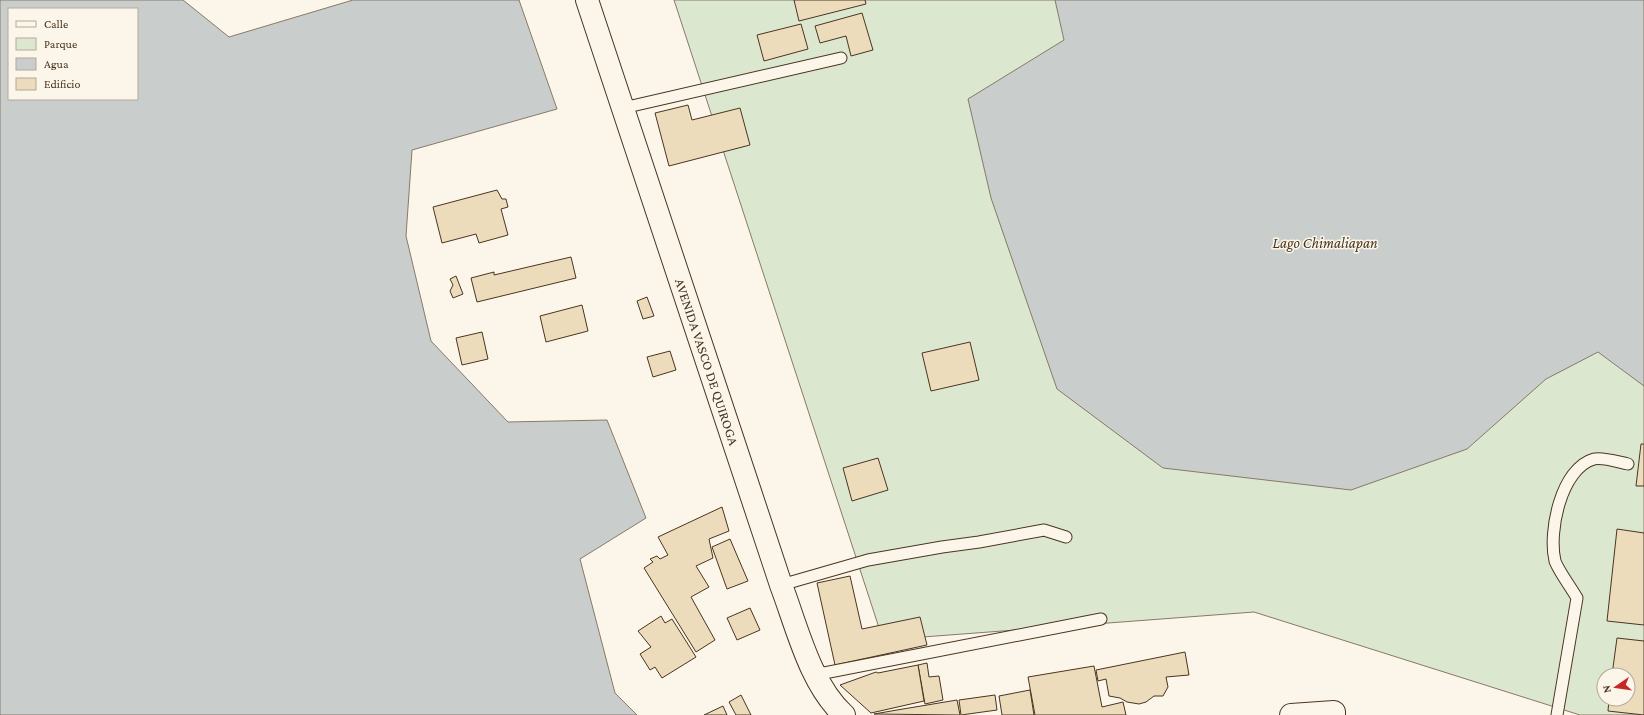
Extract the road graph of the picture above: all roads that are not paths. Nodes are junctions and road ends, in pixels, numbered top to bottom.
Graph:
1 (587, 0) edge
2 (841, 58) dead end
3 (623, 108) junction
4 (1628, 464) dead end
5 (1066, 537) dead end
6 (781, 585) junction
7 (1101, 619) dead end
8 (814, 675) junction
9 (844, 715) edge
10 (1291, 715) edge
11 (1334, 715) edge
12 (1557, 715) edge

1 - 3 street, AVENIDA VASCO DE QUIROGA
2 - 3 lane
3 - 6 street, AVENIDA VASCO DE QUIROGA
4 - 12 lane
5 - 6 lane
6 - 8 street, AVENIDA VASCO DE QUIROGA
7 - 8 lane
8 - 9 street, AVENIDA VASCO DE QUIROGA
10 - 11 street

